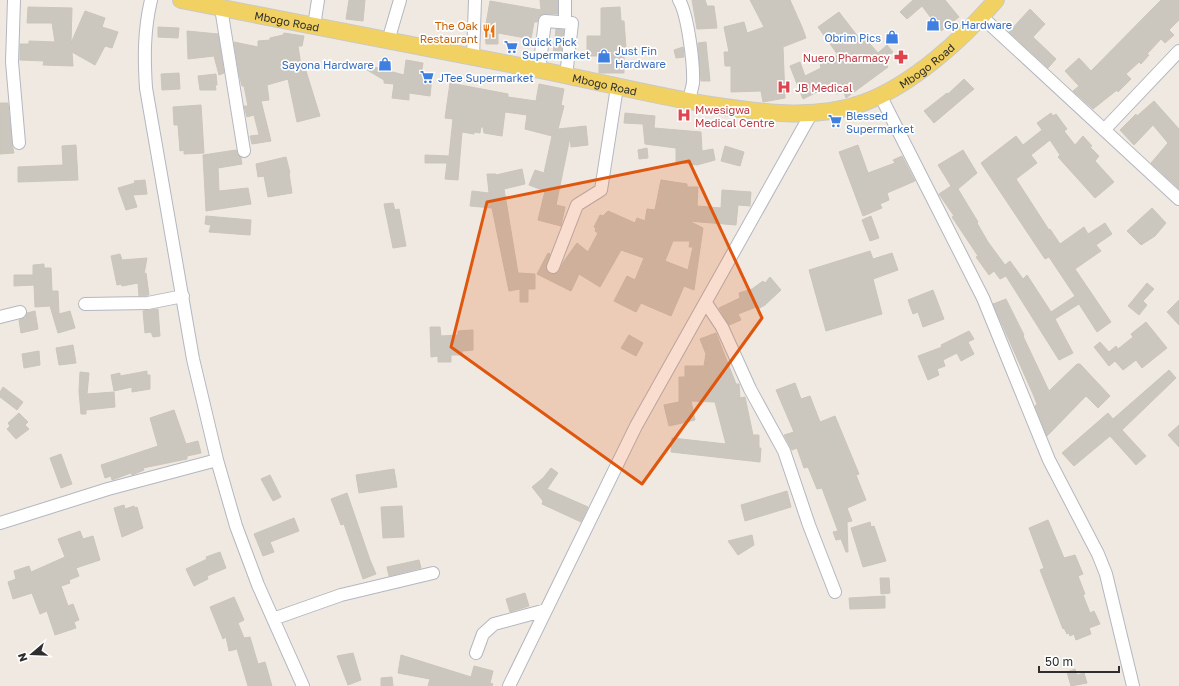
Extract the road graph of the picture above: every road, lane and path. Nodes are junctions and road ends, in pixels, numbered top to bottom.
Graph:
1 (14, 0) edge
2 (151, 0) edge
3 (181, 0) edge
4 (400, 0) edge
5 (475, 0) edge
6 (565, 0) edge
7 (678, 0) edge
8 (996, 0) edge
9 (315, 3) edge
10 (221, 8) junction
11 (982, 17) junction
12 (565, 22) junction
13 (314, 26) junction
14 (388, 41) junction
15 (1179, 51) edge
16 (473, 57) junction
17 (539, 70) junction
18 (566, 76) junction
19 (617, 87) junction
20 (880, 95) junction
21 (689, 101) junction
22 (811, 114) junction
23 (1104, 130) junction
24 (19, 144) dead end
25 (244, 151) dead end
26 (1179, 199) edge
27 (553, 267) dead end
28 (183, 296) junction
29 (706, 303) junction
30 (84, 304) dead end
31 (20, 312) dead end
32 (0, 317) edge
33 (217, 460) junction
34 (0, 523) edge
35 (432, 573) dead end
36 (835, 592) dead end
37 (546, 610) junction
38 (273, 619) junction
39 (476, 653) dead end
40 (303, 686) edge
41 (509, 686) edge
42 (1133, 686) edge

1 - 24 street
2 - 28 street
3 - 10 main road, Mbogo Road
4 - 14 street
5 - 16 street
6 - 12 street
7 - 21 street
8 - 11 main road, Mbogo Road
9 - 13 street
10 - 13 main road, Mbogo Road
10 - 25 street
11 - 20 main road, Mbogo Road
11 - 23 street
12 - 17 street
12 - 18 street
13 - 14 main road, Mbogo Road
14 - 16 main road, Mbogo Road
15 - 23 street
16 - 17 main road, Mbogo Road
17 - 18 main road, Mbogo Road
18 - 19 main road, Mbogo Road
19 - 21 main road, Mbogo Road
19 - 27 street
20 - 22 main road, Mbogo Road
20 - 42 street
21 - 22 main road, Mbogo Road
22 - 29 street
23 - 26 street
28 - 30 street
28 - 33 street
29 - 36 street
29 - 37 street
31 - 32 street
33 - 34 street
33 - 38 street
35 - 38 street
37 - 39 street
37 - 41 street
38 - 40 street

